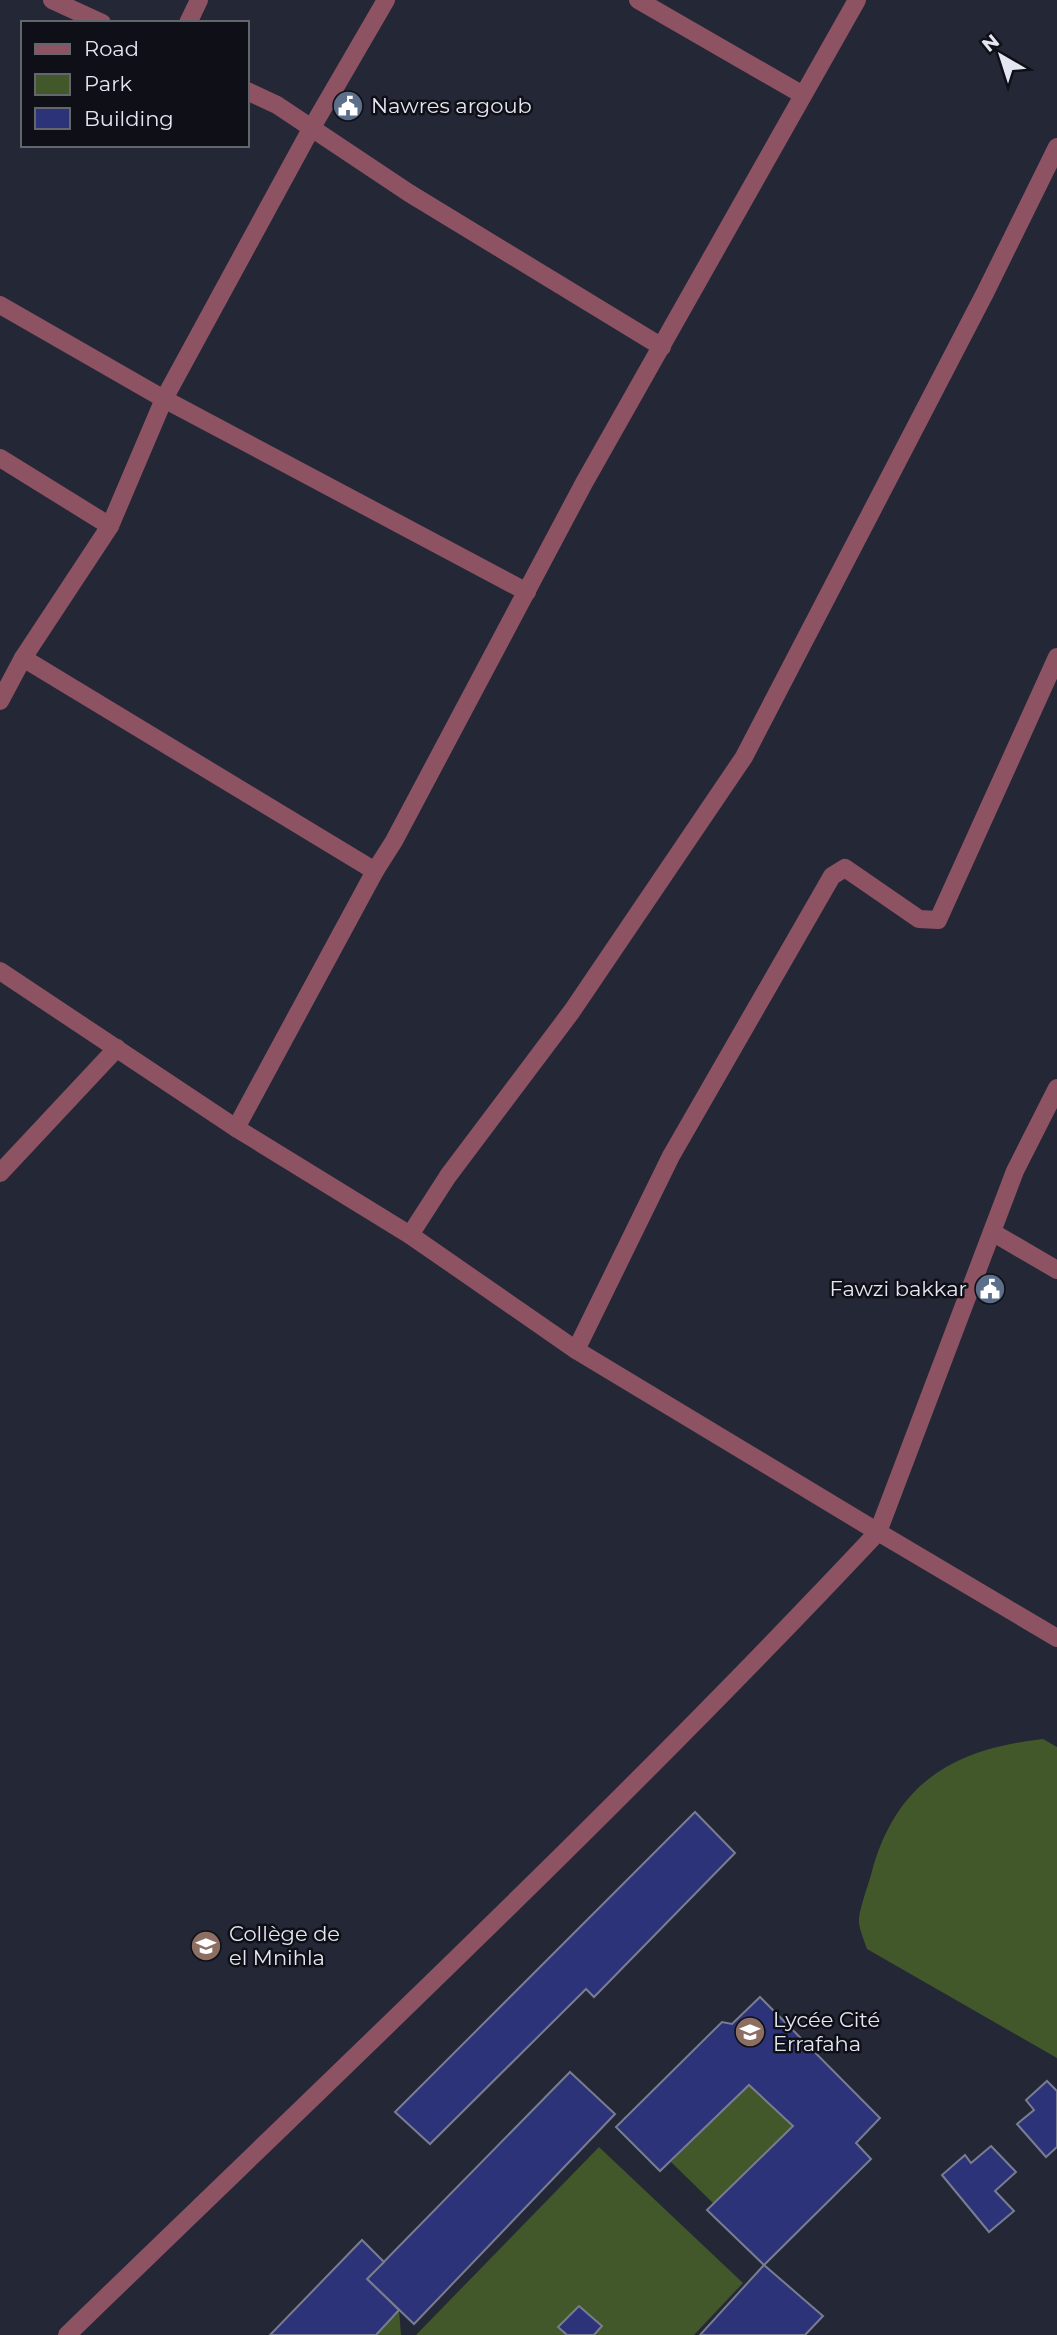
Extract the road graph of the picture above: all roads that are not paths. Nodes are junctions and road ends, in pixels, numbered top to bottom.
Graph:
1 (199, 0) edge
2 (386, 0) edge
3 (638, 0) edge
4 (858, 0) edge
5 (59, 1) edge
6 (98, 21) edge
7 (189, 21) edge
8 (248, 91) edge
9 (803, 95) junction
10 (311, 129) junction
11 (1057, 146) edge
12 (0, 305) edge
13 (662, 348) junction
14 (164, 399) junction
15 (0, 458) edge
16 (110, 526) junction
17 (527, 592) junction
18 (1057, 657) edge
19 (23, 658) junction
20 (0, 701) edge
21 (375, 871) junction
22 (0, 971) edge
23 (117, 1048) junction
24 (1057, 1088) edge
25 (236, 1128) junction
26 (0, 1172) edge
27 (992, 1232) junction
28 (410, 1235) junction
29 (1057, 1270) edge
30 (576, 1350) junction
31 (878, 1532) junction
32 (1057, 1638) edge
33 (67, 2335) edge

1 - 7 street
2 - 10 street
3 - 9 street
4 - 9 street
5 - 6 street
8 - 10 street
9 - 13 street
10 - 13 street
10 - 14 street
11 - 28 street
12 - 14 street
13 - 17 street
14 - 16 street
14 - 17 street
15 - 16 street
16 - 19 street
17 - 21 street
18 - 30 street
19 - 20 street
19 - 21 street
21 - 25 street
22 - 23 street
23 - 25 street
23 - 26 street
24 - 27 street
25 - 28 street
27 - 29 street
27 - 31 street
28 - 30 street
30 - 31 street
31 - 32 street
31 - 33 street

